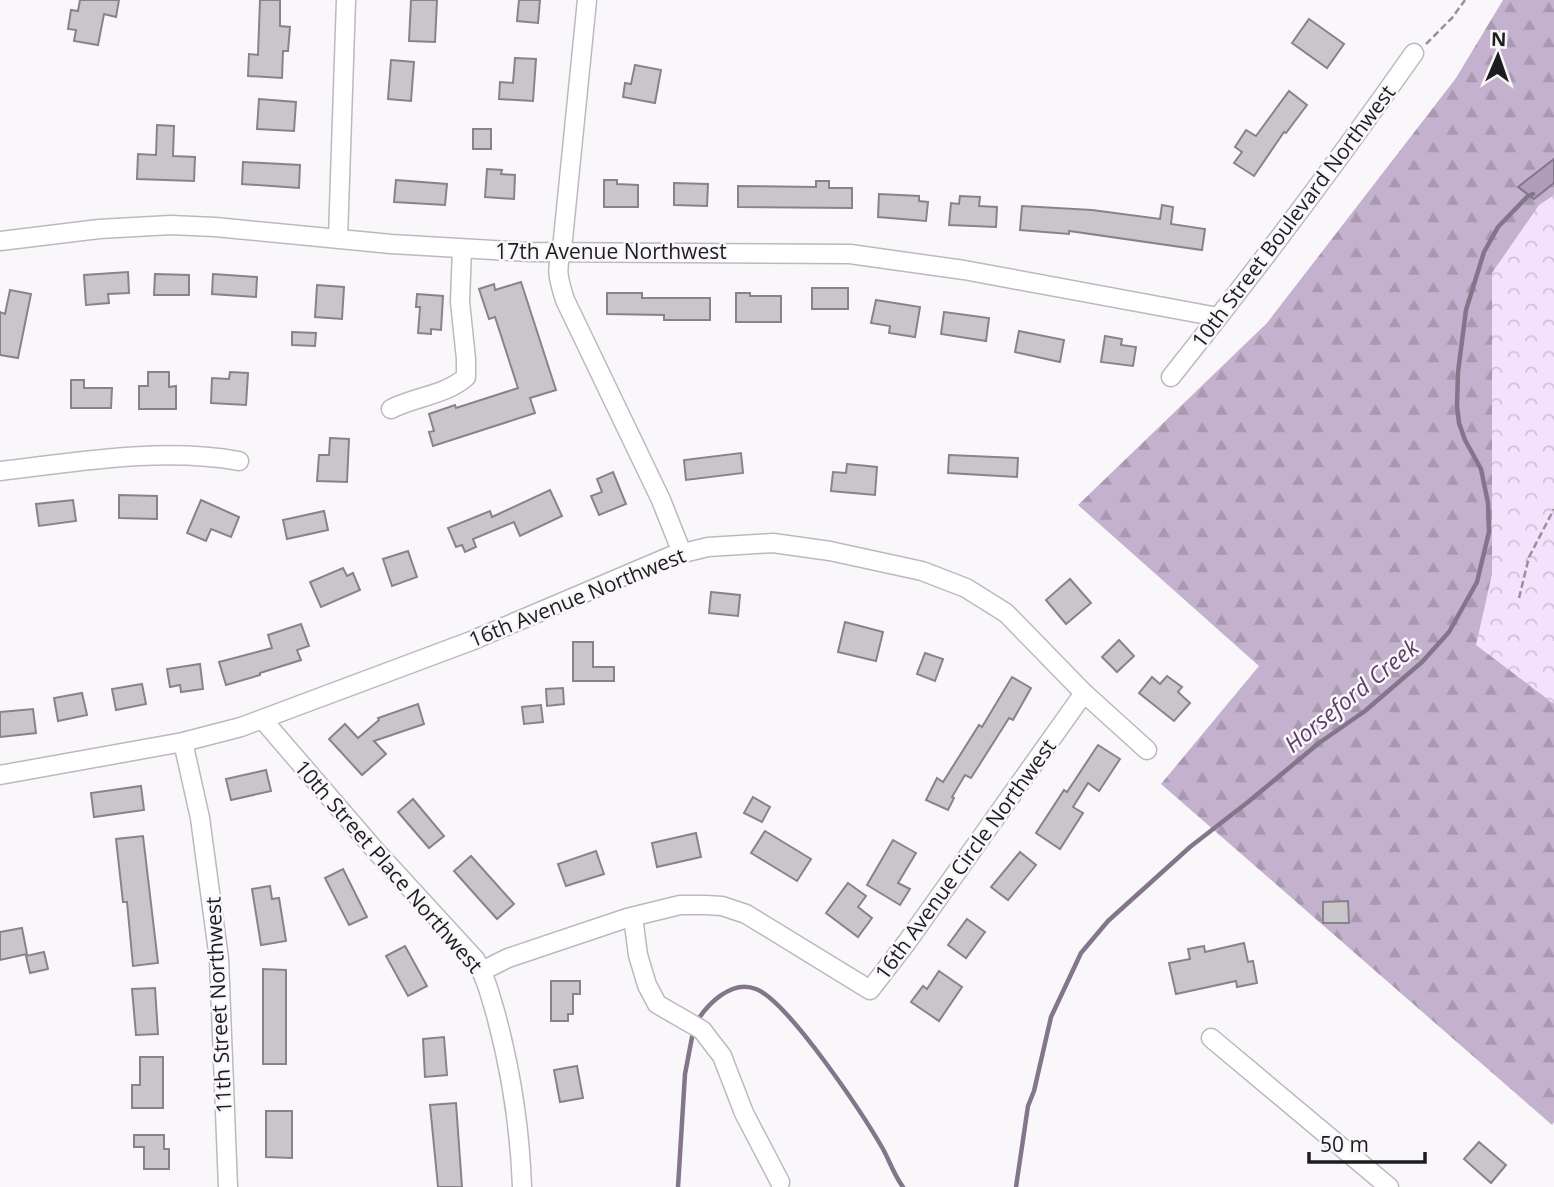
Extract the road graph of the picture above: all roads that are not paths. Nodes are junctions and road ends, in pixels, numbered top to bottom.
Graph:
1 (346, 0) edge
2 (587, 0) edge
3 (1414, 53) road end
4 (338, 238) junction
5 (0, 241) edge
6 (462, 249) junction
7 (561, 252) junction
8 (1218, 317) junction
9 (1171, 377) dead end
10 (391, 410) dead end
11 (239, 461) dead end
12 (0, 471) edge
13 (682, 553) junction
14 (1084, 693) junction
15 (263, 720) junction
16 (183, 742) junction
17 (1147, 750) dead end
18 (0, 775) edge
19 (634, 917) junction
20 (482, 971) junction
21 (1210, 1038) dead end
22 (780, 1182) dead end
23 (228, 1187) edge
24 (522, 1187) edge
25 (1389, 1187) edge

1 - 4 street
2 - 7 street
3 - 8 street, 10th Street Boulevard Northwest
4 - 5 street, 17th Avenue Northwest
4 - 6 street, 17th Avenue Northwest
6 - 7 street, 17th Avenue Northwest
6 - 10 street
7 - 8 street, 17th Avenue Northwest
7 - 13 street
8 - 9 street, 10th Street Boulevard Northwest
11 - 12 street
13 - 14 street, 16th Avenue Northwest
13 - 15 street, 16th Avenue Northwest
14 - 17 street, 16th Avenue Northwest
14 - 19 street, 16th Avenue Circle Northwest
15 - 16 street, 16th Avenue Northwest
15 - 20 street, 10th Street Place Northwest
16 - 18 street, 16th Avenue Northwest
16 - 23 street, 11th Street Northwest
19 - 20 street, 16th Avenue Circle Northwest
19 - 22 street
20 - 24 street, 10th Street Place Northwest
21 - 25 street

